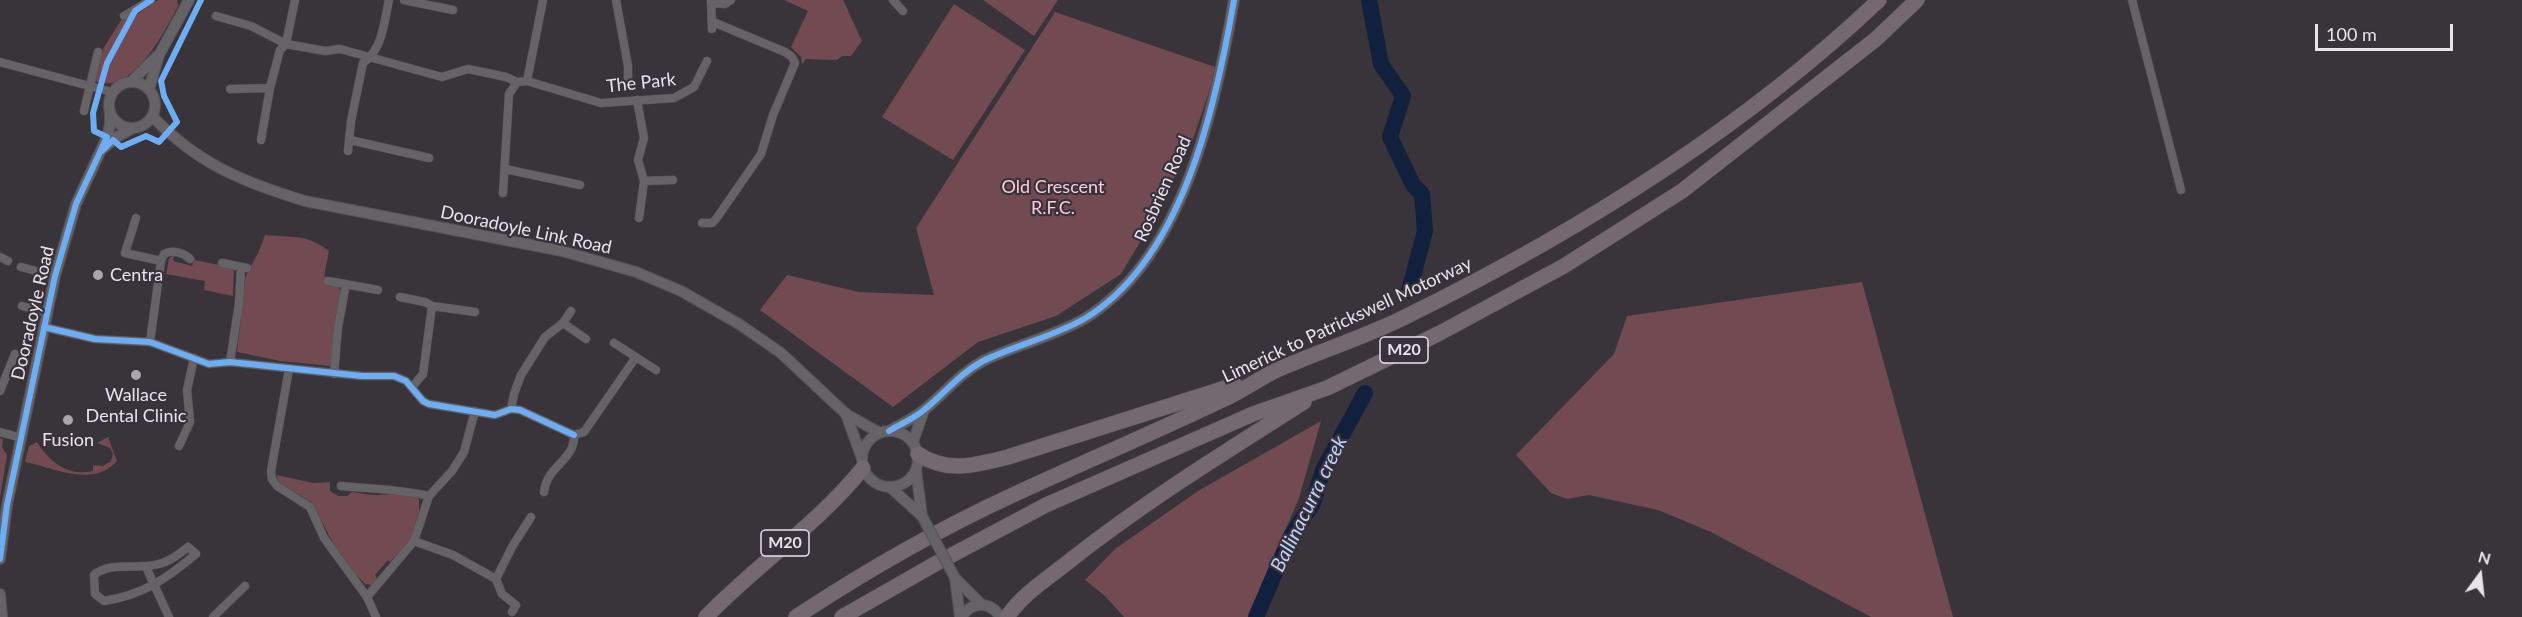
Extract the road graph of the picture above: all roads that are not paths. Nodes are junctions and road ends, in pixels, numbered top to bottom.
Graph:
1 (151, 0) edge
2 (189, 0) edge
3 (295, 0) edge
4 (389, 0) edge
5 (404, 0) edge
6 (543, 0) edge
7 (616, 0) edge
8 (731, 0) edge
9 (893, 0) edge
10 (1234, 0) edge
11 (1879, 0) edge
12 (1917, 0) edge
13 (2132, 0) edge
14 (712, 2) edge
15 (453, 10) dead end
16 (903, 11) dead end
17 (124, 15) dead end
18 (216, 16) dead end
19 (286, 44) junction
20 (99, 52) dead end
21 (159, 55) junction
22 (370, 58) junction
23 (707, 61) dead end
24 (0, 62) edge
25 (132, 81) junction
26 (527, 81) junction
27 (517, 82) junction
28 (628, 83) dead end
29 (90, 85) junction
30 (150, 88) junction
31 (270, 88) junction
32 (230, 89) dead end
33 (112, 92) junction
34 (637, 100) junction
35 (84, 111) dead end
36 (110, 112) junction
37 (143, 124) junction
38 (261, 140) dead end
39 (350, 140) junction
40 (102, 151) junction
41 (348, 151) dead end
42 (429, 158) dead end
43 (505, 169) junction
44 (674, 180) dead end
45 (644, 181) junction
46 (580, 185) dead end
47 (2181, 190) dead end
48 (503, 194) dead end
49 (136, 218) dead end
50 (639, 218) dead end
51 (702, 223) dead end
52 (190, 259) dead end
53 (161, 261) junction
54 (222, 263) dead end
55 (21, 267) dead end
56 (55, 276) junction
57 (328, 281) dead end
58 (346, 284) junction
59 (378, 290) dead end
60 (400, 297) dead end
61 (22, 306) dead end
62 (432, 306) junction
63 (571, 311) dead end
64 (475, 312) dead end
65 (48, 313) junction
66 (563, 323) junction
67 (44, 327) junction
68 (586, 339) dead end
69 (150, 342) junction
70 (614, 343) dead end
71 (15, 354) dead end
72 (636, 357) junction
73 (194, 358) junction
74 (230, 362) junction
75 (289, 369) junction
76 (656, 370) dead end
77 (1275, 371) junction
78 (334, 374) junction
79 (412, 387) junction
80 (1327, 388) junction
81 (0, 391) edge
82 (511, 409) junction
83 (925, 410) junction
84 (475, 411) junction
85 (846, 414) junction
86 (0, 432) edge
87 (884, 432) junction
88 (574, 435) junction
89 (21, 438) junction
90 (179, 446) dead end
91 (916, 455) junction
92 (862, 463) junction
93 (341, 486) dead end
94 (891, 488) junction
95 (544, 492) dead end
96 (429, 496) junction
97 (922, 516) junction
98 (531, 517) dead end
99 (414, 541) junction
100 (0, 559) edge
101 (146, 567) junction
102 (955, 578) junction
103 (496, 579) junction
104 (154, 584) junction
105 (246, 586) dead end
106 (0, 594) edge
107 (367, 597) junction
108 (982, 605) junction
109 (512, 612) dead end
110 (2, 617) edge
111 (169, 617) edge
112 (213, 617) edge
113 (376, 617) edge
114 (706, 617) edge
115 (796, 617) edge
116 (842, 617) edge
117 (961, 617) edge
118 (1000, 617) edge
119 (1007, 617) edge

1 - 17 street
2 - 21 main road
3 - 19 street
4 - 22 street
5 - 15 street
6 - 26 street
7 - 28 street
8 - 14 street
9 - 16 street
10 - 83 main road, Rosbrien Road
11 - 77 highway, Limerick to Patrickswell Motorway / M20
12 - 80 highway, M20
13 - 47 street
14 - 51 street
18 - 19 street
19 - 22 street
19 - 31 street
20 - 29 street
21 - 25 main road
21 - 30 main road
22 - 27 street
22 - 39 street
23 - 34 street, The Park
24 - 29 street
25 - 30 main road
25 - 33 main road
26 - 27 street
26 - 34 street, The Park
27 - 43 street
29 - 33 street
29 - 35 street
30 - 37 main road
31 - 32 street
31 - 38 street
33 - 36 main road
34 - 45 street
36 - 37 main road
36 - 40 main road
37 - 40 main road
37 - 85 main road, Dooradoyle Link Road
39 - 41 street
39 - 42 street
40 - 56 main road, Dooradoyle Road
43 - 46 street
43 - 48 street
44 - 45 street
45 - 50 street
49 - 53 street
52 - 53 street
53 - 69 street
54 - 74 street
55 - 56 street
56 - 65 main road, Dooradoyle Road
57 - 58 street
58 - 59 street
58 - 78 street
60 - 62 street
61 - 65 street
62 - 64 street
62 - 79 street
63 - 66 street
65 - 67 main road, Dooradoyle Road
66 - 68 street
66 - 82 street
67 - 69 street
67 - 89 main road, Dooradoyle Road
69 - 73 street
70 - 72 street
71 - 81 street
72 - 76 street
72 - 88 street
73 - 74 street
73 - 90 street
74 - 75 street
75 - 78 street
75 - 107 street
77 - 91 highway, M20
77 - 115 highway, Limerick to Patrickswell Motorway / M20
78 - 79 street
79 - 84 street
80 - 116 highway, M20
80 - 119 highway, M20
82 - 84 street
82 - 88 street
83 - 87 main road, Rosbrien Road
83 - 91 main road, Rosbrien Road
84 - 96 street
85 - 87 main road, Dooradoyle Link Road
85 - 92 main road, Dooradoyle Link Road
86 - 89 street
87 - 91 main road
87 - 92 main road
88 - 95 street
89 - 100 main road, Dooradoyle Road
91 - 94 main road
91 - 97 main road
92 - 94 main road
92 - 114 highway, M20
93 - 96 street
94 - 97 main road
96 - 99 street
97 - 102 main road, bridge
98 - 103 street
99 - 103 street
99 - 107 street
101 - 104 street
101 - 104 street
101 - 104 street
102 - 108 main road
102 - 117 main road
103 - 109 street
104 - 111 street
105 - 112 street
106 - 110 main road
107 - 113 street
108 - 117 main road
108 - 118 main road

